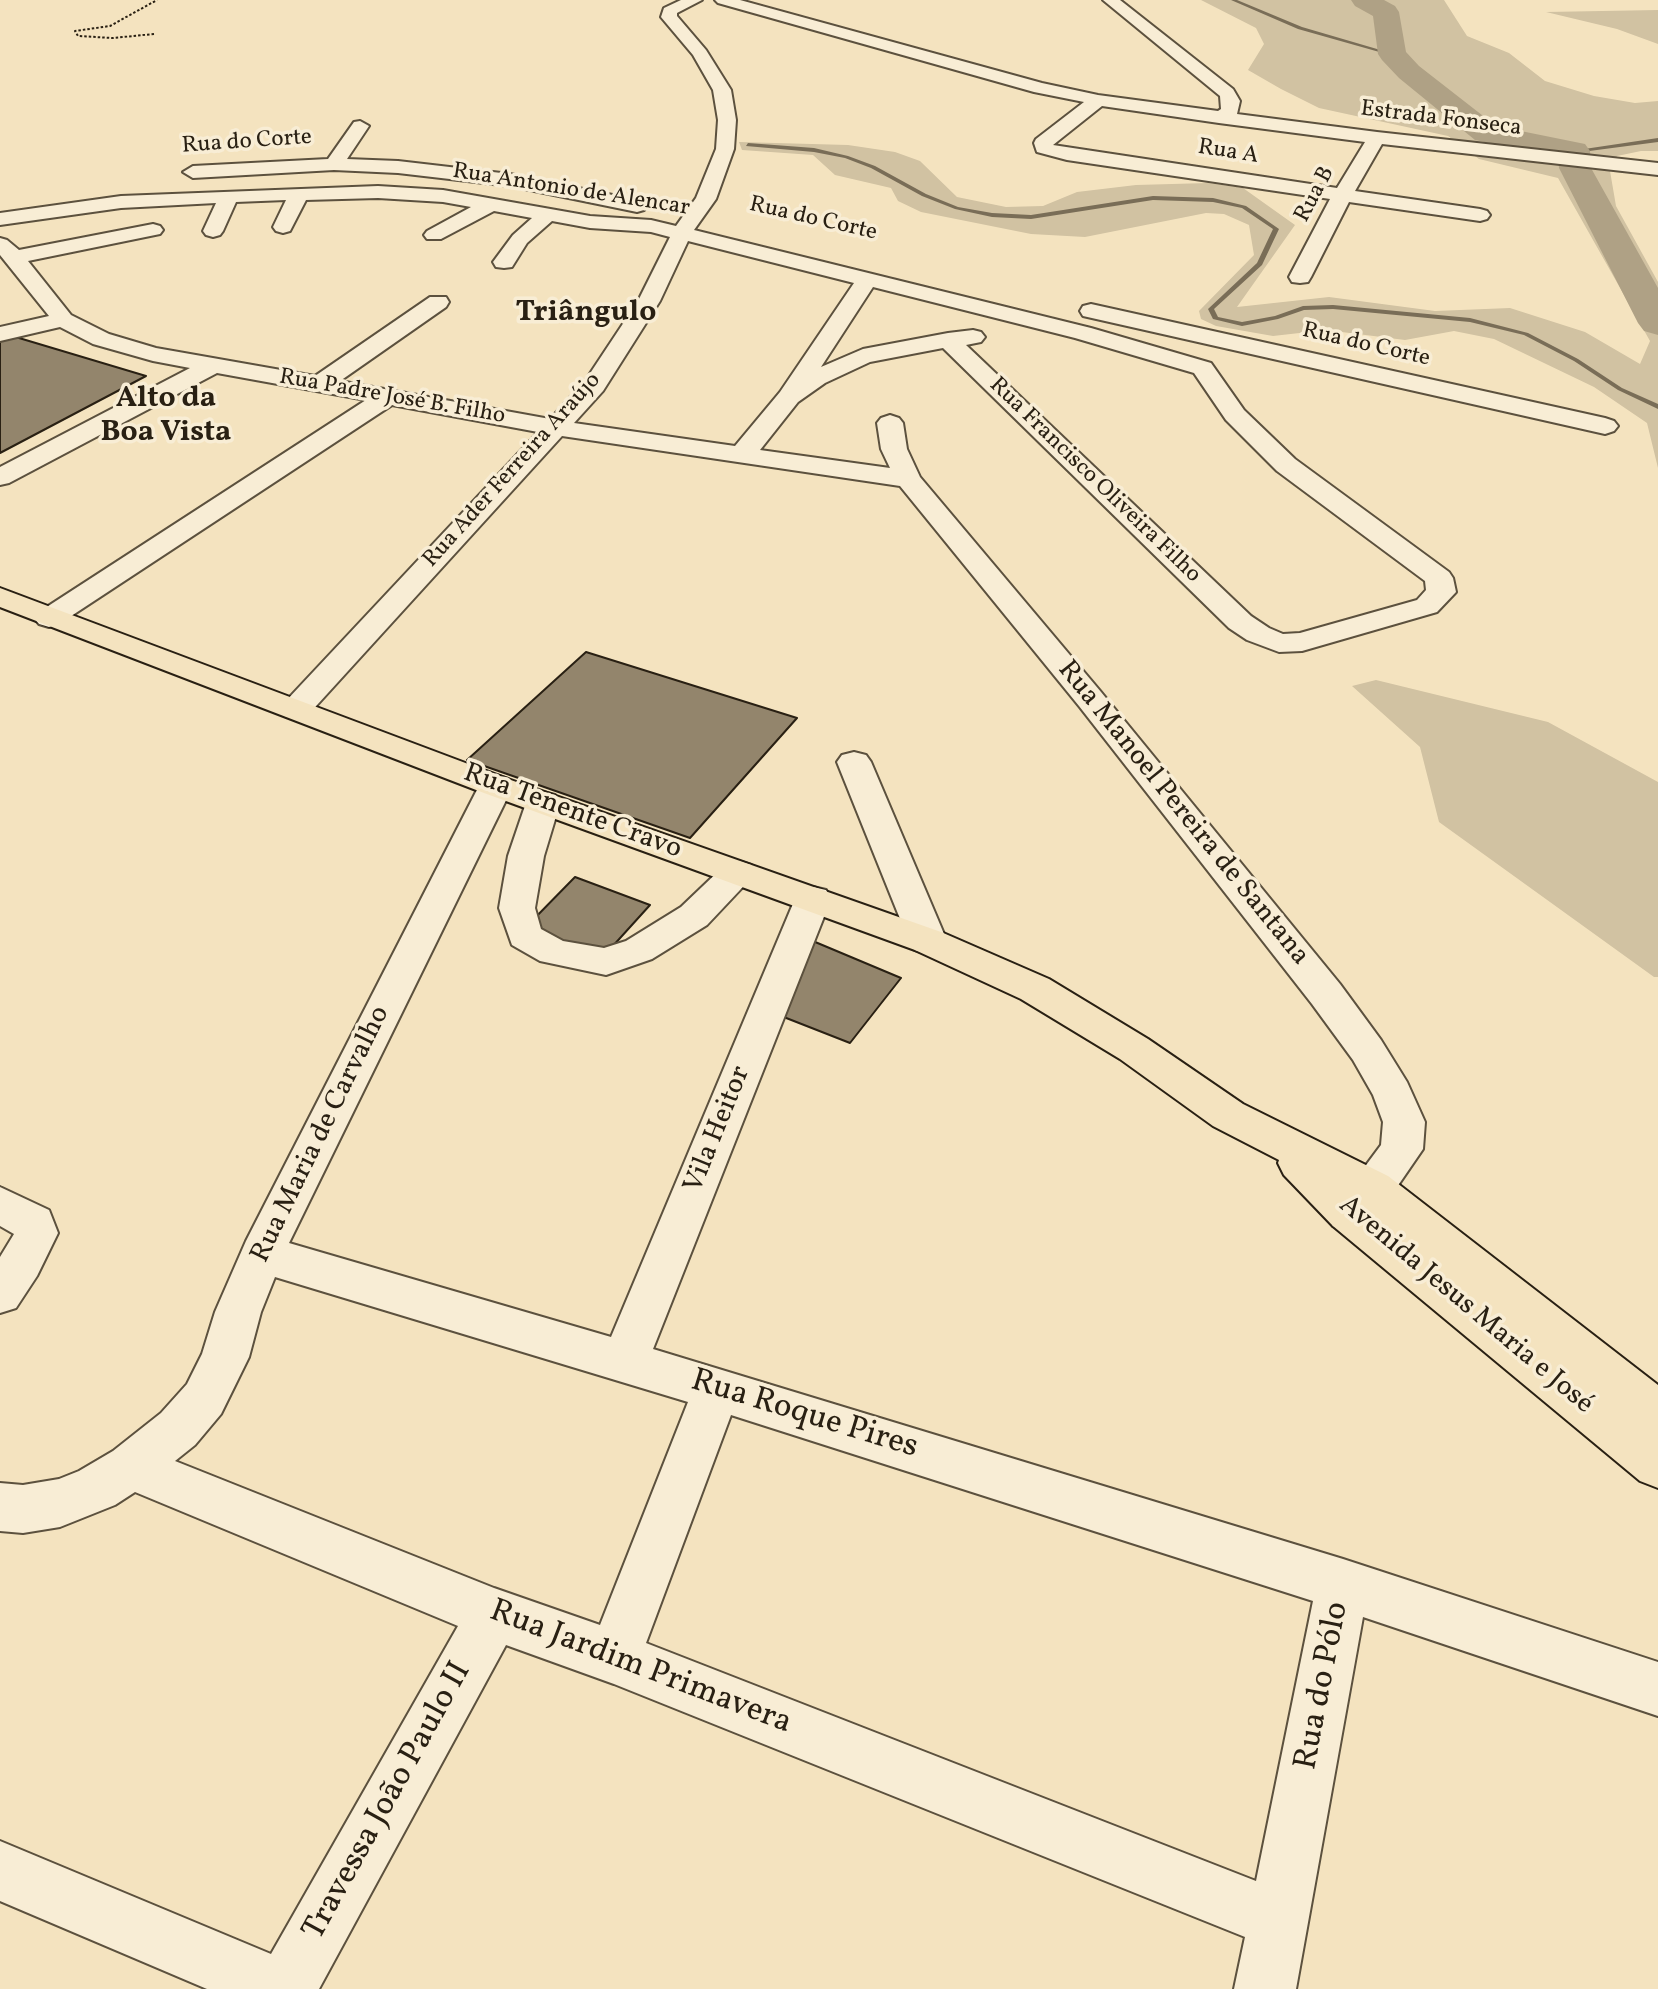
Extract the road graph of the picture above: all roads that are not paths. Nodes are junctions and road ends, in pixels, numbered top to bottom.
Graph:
1 (694, 0) edge
2 (723, 0) edge
3 (747, 0) edge
4 (1111, 0) edge
5 (798, 18) junction
6 (1098, 100) junction
7 (1219, 118) junction
8 (360, 127) dead end
9 (1377, 138) junction
10 (334, 164) junction
11 (1658, 169) edge
12 (171, 174) dead end
13 (300, 193) junction
14 (229, 195) junction
15 (1342, 195) junction
16 (492, 204) junction
17 (548, 214) junction
18 (1480, 215) dead end
19 (0, 219) edge
20 (283, 227) dead end
21 (687, 227) junction
22 (153, 230) dead end
23 (213, 231) dead end
24 (434, 235) dead end
25 (7, 251) edge
26 (504, 262) dead end
27 (933, 275) dead end
28 (1300, 277) dead end
29 (866, 281) junction
30 (438, 302) dead end
31 (1068, 305) dead end
32 (63, 320) junction
33 (1083, 333) junction
34 (0, 334) edge
35 (948, 340) junction
36 (214, 365) junction
37 (1203, 368) joint
38 (319, 384) junction
39 (387, 397) junction
40 (789, 397) junction
41 (890, 423) dead end
42 (1605, 426) dead end
43 (556, 428) junction
44 (741, 456) junction
45 (0, 477) edge
46 (908, 479) junction
47 (0, 597) edge
48 (49, 618) junction
49 (296, 709) junction
50 (854, 762) dead end
51 (496, 786) junction
52 (543, 803) junction
53 (738, 873) junction
54 (813, 900) junction
55 (928, 941) junction
56 (1135, 1049) joint
57 (1361, 1201) junction
58 (0, 1205) edge
59 (262, 1254) junction
60 (0, 1293) edge
61 (625, 1361) junction
62 (717, 1389) junction
63 (1658, 1414) edge
64 (1658, 1465) edge
65 (131, 1467) junction
66 (0, 1507) edge
67 (1343, 1585) junction
68 (494, 1614) junction
69 (614, 1657) junction
70 (1658, 1689) edge
71 (0, 1871) edge
72 (1280, 1920) junction
73 (282, 1989) edge
74 (1265, 1989) edge

1 - 21 street, Rua Ader Ferreira Araújo
2 - 5 street
3 - 5 street
4 - 7 street
5 - 6 street, Estrada Fonseca
6 - 7 street, Estrada Fonseca
6 - 15 street, Rua A
7 - 9 street, Estrada Fonseca
8 - 10 street
9 - 11 street, Estrada Fonseca
9 - 15 street, Rua B
10 - 12 street, Rua do Corte
10 - 21 street, Rua do Corte
13 - 14 street, Rua Antonio de Alencar
13 - 16 street, Rua Antonio de Alencar
13 - 20 street
14 - 19 street, Rua Antonio de Alencar
14 - 23 street
15 - 18 street, Rua A
15 - 28 street, Rua B
16 - 17 street, Rua Antonio de Alencar
16 - 24 street
17 - 21 street, Rua Antonio de Alencar
17 - 26 street
21 - 27 street, Rua do Corte
21 - 29 street, Rua Antonio de Alencar
21 - 43 street, Rua Ader Ferreira Araújo
22 - 25 street
25 - 32 street, Rua Padre José B. Filho
29 - 33 street, Rua Antonio de Alencar
29 - 40 street
30 - 38 street
31 - 42 street, Rua do Corte
32 - 34 street
32 - 36 street, Rua Padre José B. Filho
33 - 35 street
33 - 37 street, Rua Antonio de Alencar
35 - 37 street, Rua Francisco Oliveira Filho
35 - 40 street
36 - 38 street, Rua Padre José B. Filho
36 - 45 street
38 - 39 street, Rua Padre José B. Filho
39 - 43 street, Rua Padre José B. Filho
39 - 48 street
40 - 44 street
41 - 46 street, Rua Manoel Pereira de Santana
43 - 44 street, Rua Padre José B. Filho
43 - 49 street, Rua Ader Ferreira Araújo
44 - 46 street, Rua Padre José B. Filho
46 - 57 street, Rua Manoel Pereira de Santana
47 - 48 main road, Rua Tenente Cravo
48 - 49 main road, Rua Tenente Cravo
49 - 51 main road, Rua Tenente Cravo
50 - 55 street
51 - 52 main road, Rua Tenente Cravo
51 - 59 street, Rua Maria de Carvalho
52 - 53 main road, Rua Tenente Cravo
52 - 53 street
53 - 54 main road, Rua Tenente Cravo
54 - 55 main road, Rua Tenente Cravo
54 - 61 street, Vila Heitor
55 - 56 main road, Rua Tenente Cravo
56 - 57 main road, Avenida Jesus Maria e José
57 - 63 main road, Avenida Jesus Maria e José
57 - 64 main road, Avenida Jesus Maria e José
58 - 60 street
59 - 61 street, Rua Roque Pires
59 - 65 street, Rua Maria de Carvalho
61 - 62 street, Rua Roque Pires
62 - 67 street, Rua Roque Pires
62 - 69 street
65 - 66 street
65 - 68 street, Rua Jardim Primavera
67 - 70 street, Rua do Pólo
67 - 72 street, Rua do Pólo
68 - 69 street, Rua Jardim Primavera
68 - 73 street, Travessa João Paulo II
69 - 72 street, Rua Jardim Primavera
71 - 73 street
72 - 74 street, Rua do Pólo

